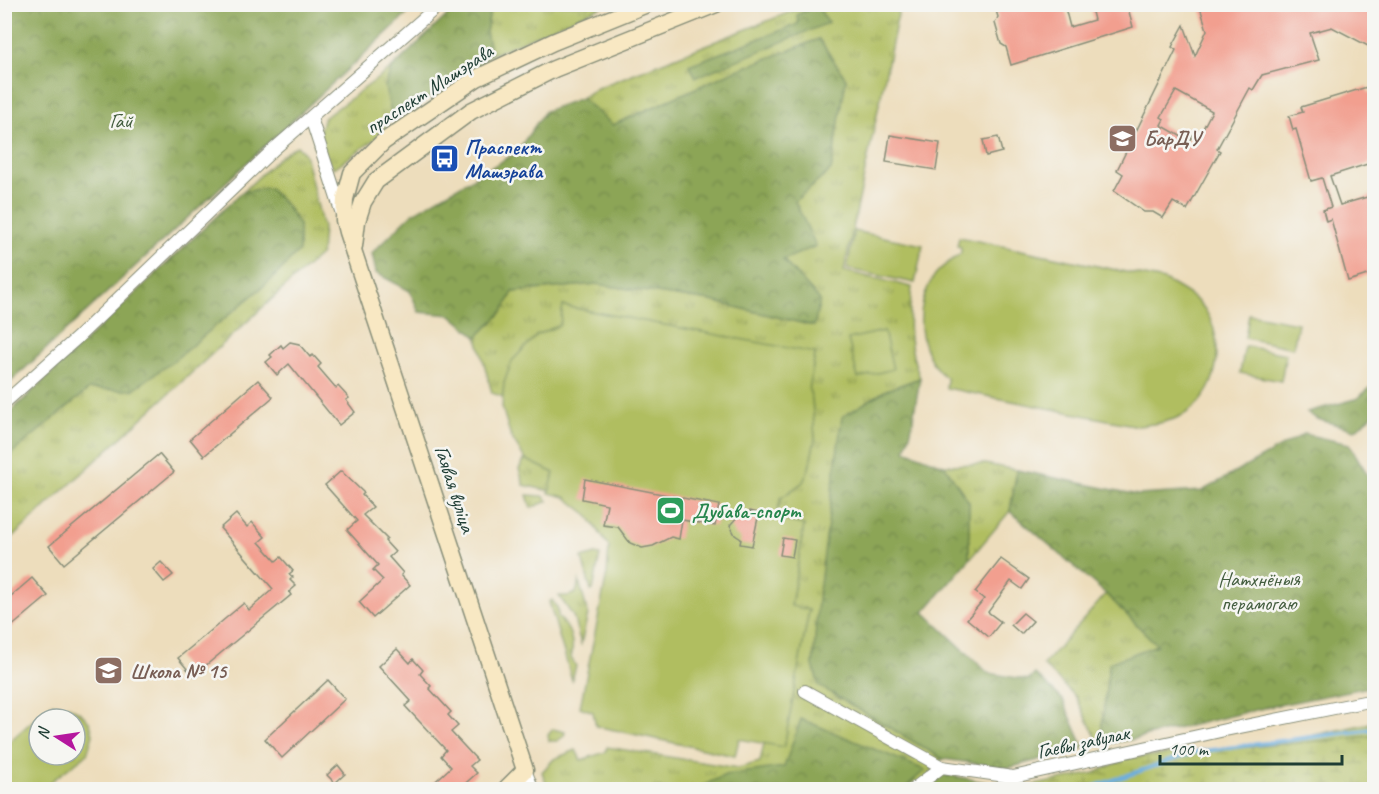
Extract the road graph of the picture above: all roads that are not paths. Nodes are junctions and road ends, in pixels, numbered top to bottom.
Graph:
1 (440, 4) edge
2 (647, 4) edge
3 (716, 4) edge
4 (311, 118) junction
5 (344, 220) junction
6 (353, 250) junction
7 (4, 403) edge
8 (805, 691) dead end
9 (1374, 700) edge
10 (942, 767) junction
11 (525, 770) junction
12 (505, 789) edge
13 (533, 789) edge
14 (912, 789) edge

1 - 4 street
2 - 5 main road, праспект Машэрава
3 - 6 main road, праспект Машэрава
4 - 5 street
4 - 7 street
5 - 6 main road, Гаявая вуліца
6 - 11 main road, Гаявая вуліца
8 - 10 street
9 - 10 street, Гаевы завулак
10 - 14 street
11 - 12 main road
11 - 13 street, Гаявая вуліца

